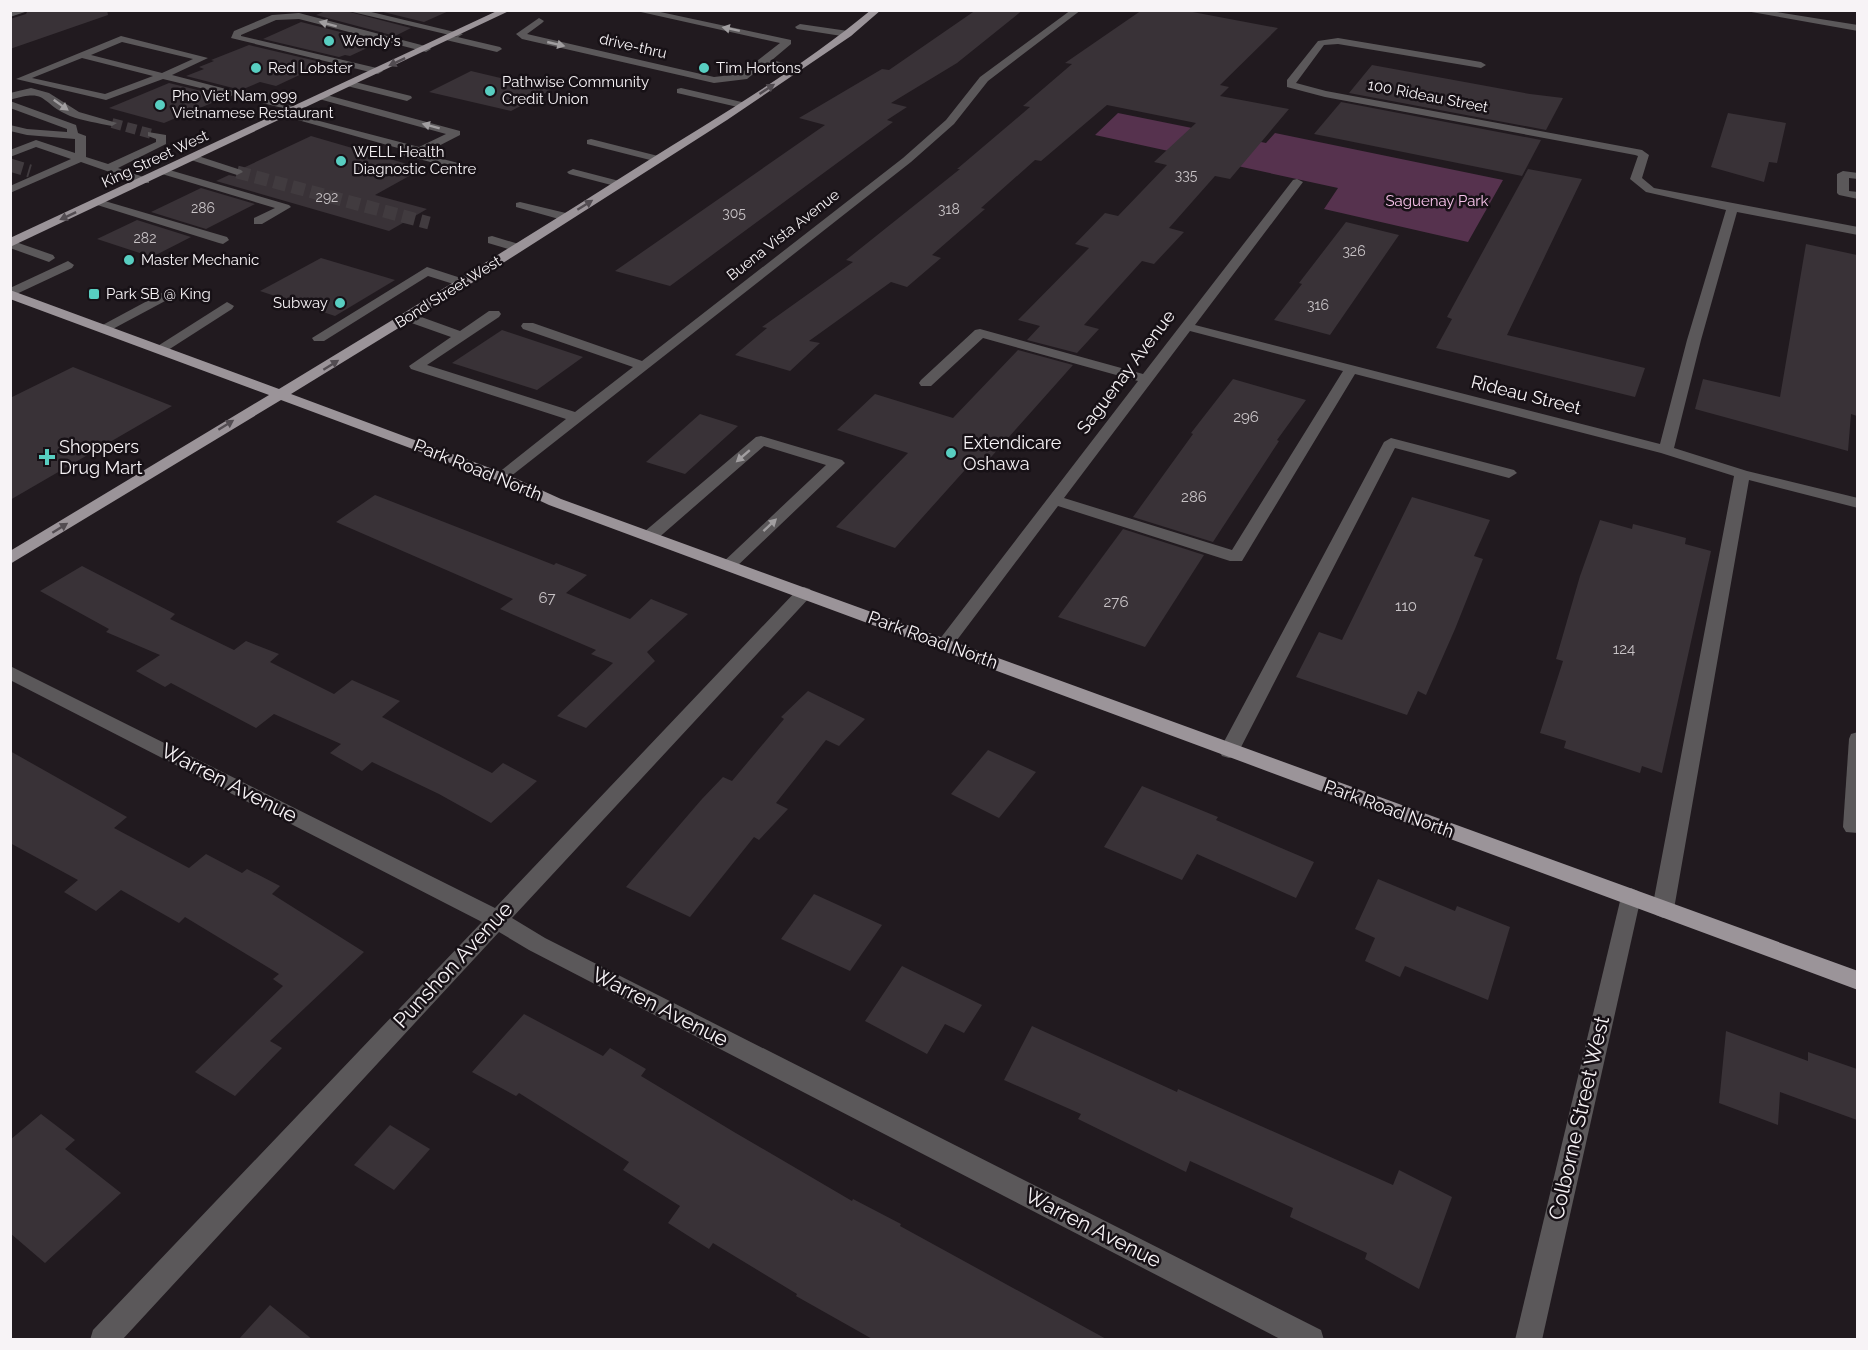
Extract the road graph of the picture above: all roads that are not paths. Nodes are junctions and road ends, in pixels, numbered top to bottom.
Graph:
1 (22, 10) edge
2 (348, 10) edge
3 (507, 10) edge
4 (636, 10) edge
5 (877, 10) edge
6 (1077, 10) edge
7 (1744, 10) edge
8 (10, 14) edge
9 (539, 21) dead end
10 (800, 27) dead end
11 (1857, 28) edge
12 (848, 34) junction
13 (454, 36) junction
14 (426, 49) junction
15 (497, 49) dead end
16 (81, 55) junction
17 (761, 64) junction
18 (1481, 65) dead end
19 (797, 68) junction
20 (378, 71) junction
21 (163, 76) junction
22 (351, 84) junction
23 (681, 91) dead end
24 (10, 97) edge
25 (323, 97) junction
26 (407, 98) dead end
27 (10, 104) edge
28 (742, 105) junction
29 (299, 109) junction
30 (280, 118) junction
31 (10, 119) edge
32 (96, 119) junction
33 (112, 123) tunnel mouth
34 (10, 128) edge
35 (45, 133) junction
36 (152, 134) dead end
37 (77, 135) junction
38 (591, 142) dead end
39 (10, 154) edge
40 (195, 158) junction
41 (80, 159) junction
42 (658, 159) junction
43 (109, 168) junction
44 (466, 168) dead end
45 (30, 171) tunnel mouth
46 (166, 172) junction
47 (237, 172) tunnel mouth
48 (573, 172) dead end
49 (44, 176) junction
50 (1857, 176) edge
51 (145, 181) junction
52 (1297, 182) dead end
53 (619, 184) junction
54 (13, 187) edge
55 (1857, 196) edge
56 (98, 202) junction
57 (520, 205) dead end
58 (1733, 207) junction
59 (566, 217) junction
60 (258, 221) dead end
61 (1857, 231) edge
62 (223, 240) dead end
63 (492, 240) dead end
64 (10, 243) edge
65 (518, 248) junction
66 (49, 258) dead end
67 (68, 265) dead end
68 (463, 283) junction
69 (10, 293) edge
70 (162, 297) dead end
71 (227, 306) dead end
72 (494, 314) dead end
73 (408, 317) junction
74 (528, 326) dead end
75 (1185, 327) junction
76 (104, 328) junction
77 (461, 336) junction
78 (320, 338) dead end
79 (160, 349) junction
80 (644, 366) junction
81 (1350, 370) junction
82 (1145, 379) junction
83 (926, 383) dead end
84 (280, 394) junction
85 (577, 418) junction
86 (1666, 450) junction
87 (1509, 472) dead end
88 (1742, 474) junction
89 (501, 477) junction
90 (1054, 500) junction
91 (1857, 503) edge
92 (650, 536) junction
93 (10, 559) edge
94 (728, 565) junction
95 (804, 592) junction
96 (945, 644) junction
97 (10, 672) edge
98 (1857, 739) edge
99 (1229, 751) junction
100 (1853, 827) dead end
101 (1631, 897) junction
102 (1663, 909) junction
103 (496, 919) junction
104 (1857, 981) edge
105 (103, 1340) edge
106 (1311, 1340) edge
107 (1528, 1340) edge

1 - 8 street
2 - 13 street
3 - 13 main road, King Street West
17 -> 4 street
5 - 12 main road, Bond Street West
6 - 80 street, Buena Vista Avenue
7 - 11 street
9 -> 17 street, drive-thru
10 - 12 street
12 - 19 main road, Bond Street West
13 - 14 main road, King Street West
13 - 15 street
14 -> 20 main road, King Street West
14 -> 20 street
16 - 21 street
16 - 21 street
16 - 21 street
17 - 19 street
18 - 58 street, 100 Rideau Street
28 -> 19 main road, Bond Street West
20 - 22 main road, King Street West
21 - 29 street
22 - 25 main road, King Street West
22 - 26 street
23 - 28 street
24 -> 32 street
25 - 29 main road, King Street West
30 -> 25 street
27 - 37 street
28 - 42 main road, Bond Street West
29 - 30 main road, King Street West
30 - 40 main road, King Street West
30 - 44 street
31 - 35 street
32 - 33 street
32 - 37 street
34 - 35 street
35 - 37 street
36 - 43 street
37 - 41 street
38 - 42 street
39 - 41 street
40 - 46 main road, King Street West
40 - 47 street
41 - 43 street
41 - 49 street
42 - 53 main road, Bond Street West
43 - 51 street
45 - 49 street
46 - 51 main road, King Street West
46 - 60 street
48 - 53 street
49 - 54 street
50 - 55 street
51 - 56 main road, King Street West
52 - 75 street, Saguenay Avenue
59 -> 53 main road, Bond Street West
56 - 62 street
56 -> 64 main road, King Street West
57 - 59 street
58 - 61 street, 100 Rideau Street
58 - 86 street
59 - 65 main road, Bond Street West
63 - 65 street
64 - 66 street
65 - 68 main road, Bond Street West
67 - 69 street
68 - 73 main road, Bond Street West
68 - 78 street
69 - 76 main road, Park Road North
70 - 76 street
71 - 79 street
72 - 77 street
73 - 77 street
84 -> 73 main road, Bond Street West
74 - 80 street
75 - 81 street, Rideau Street
75 - 82 street, Saguenay Avenue
76 - 79 main road, Park Road North
77 - 85 street
79 - 84 main road, Park Road North
80 - 85 street, Buena Vista Avenue
81 - 86 street, Rideau Street
81 - 90 street
82 - 83 street
82 - 90 street, Saguenay Avenue
84 - 89 main road, Park Road North
93 -> 84 main road, Bond Street West
85 - 89 street, Buena Vista Avenue
86 - 88 street, Rideau Street
87 - 99 street
88 - 91 street, Rideau Street
88 - 102 street
89 - 92 main road, Park Road North
90 - 96 street, Saguenay Avenue
92 - 94 main road, Park Road North
94 -> 92 street
94 - 95 main road, Park Road North
95 - 96 main road, Park Road North
95 - 103 street, Punshon Avenue
96 - 99 main road, Park Road North
97 - 103 street, Warren Avenue
98 - 100 street
99 - 101 main road, Park Road North
101 - 102 main road, Park Road North
101 - 107 street, Colborne Street West
102 - 104 main road, Park Road North
103 - 105 street, Punshon Avenue
103 - 106 street, Warren Avenue

